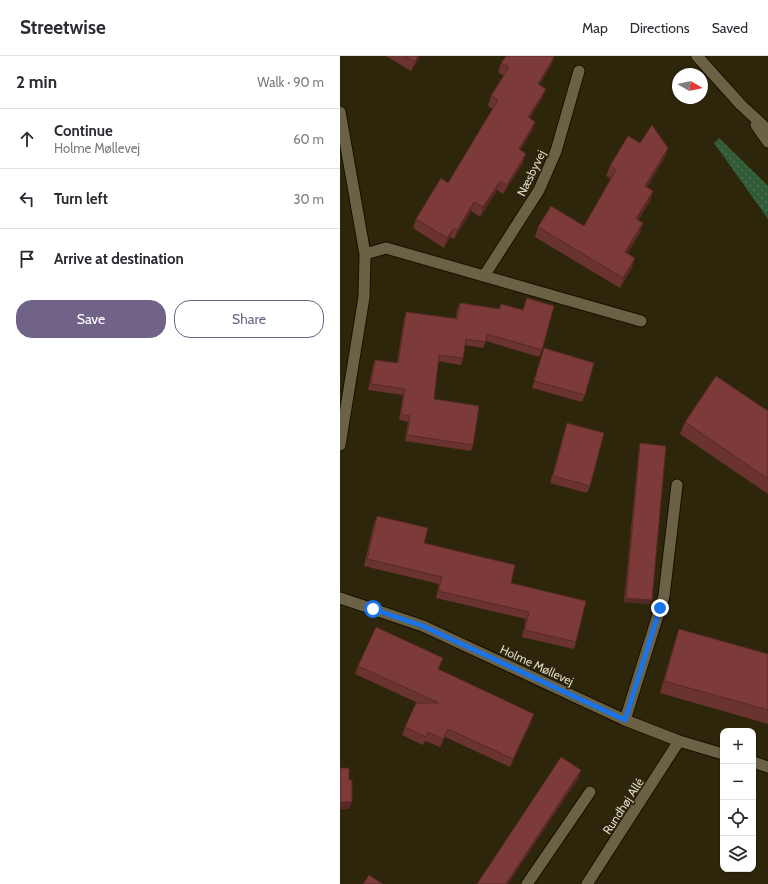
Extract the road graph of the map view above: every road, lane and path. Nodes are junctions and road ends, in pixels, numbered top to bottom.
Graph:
1 (697, 56) edge
2 (579, 70) dead end
3 (741, 105) junction
4 (340, 112) edge
5 (768, 130) edge
6 (768, 142) edge
7 (365, 254) junction
8 (484, 276) junction
9 (641, 321) dead end
10 (340, 445) edge
11 (677, 485) dead end
12 (340, 598) edge
13 (625, 720) junction
14 (679, 741) junction
15 (720, 753) edge
16 (756, 763) edge
17 (768, 766) edge
18 (590, 792) dead end
19 (527, 884) edge
20 (587, 884) edge

1 - 3 street
2 - 8 street, Næsbyvej
3 - 5 street
3 - 6 street
4 - 7 street
7 - 8 street
7 - 10 street
8 - 9 street
11 - 13 street
12 - 13 street, Holme Møllevej
13 - 14 street, Holme Møllevej
14 - 15 street, Holme Møllevej
14 - 20 street, Rundhøj Allé
16 - 17 street
18 - 19 street

